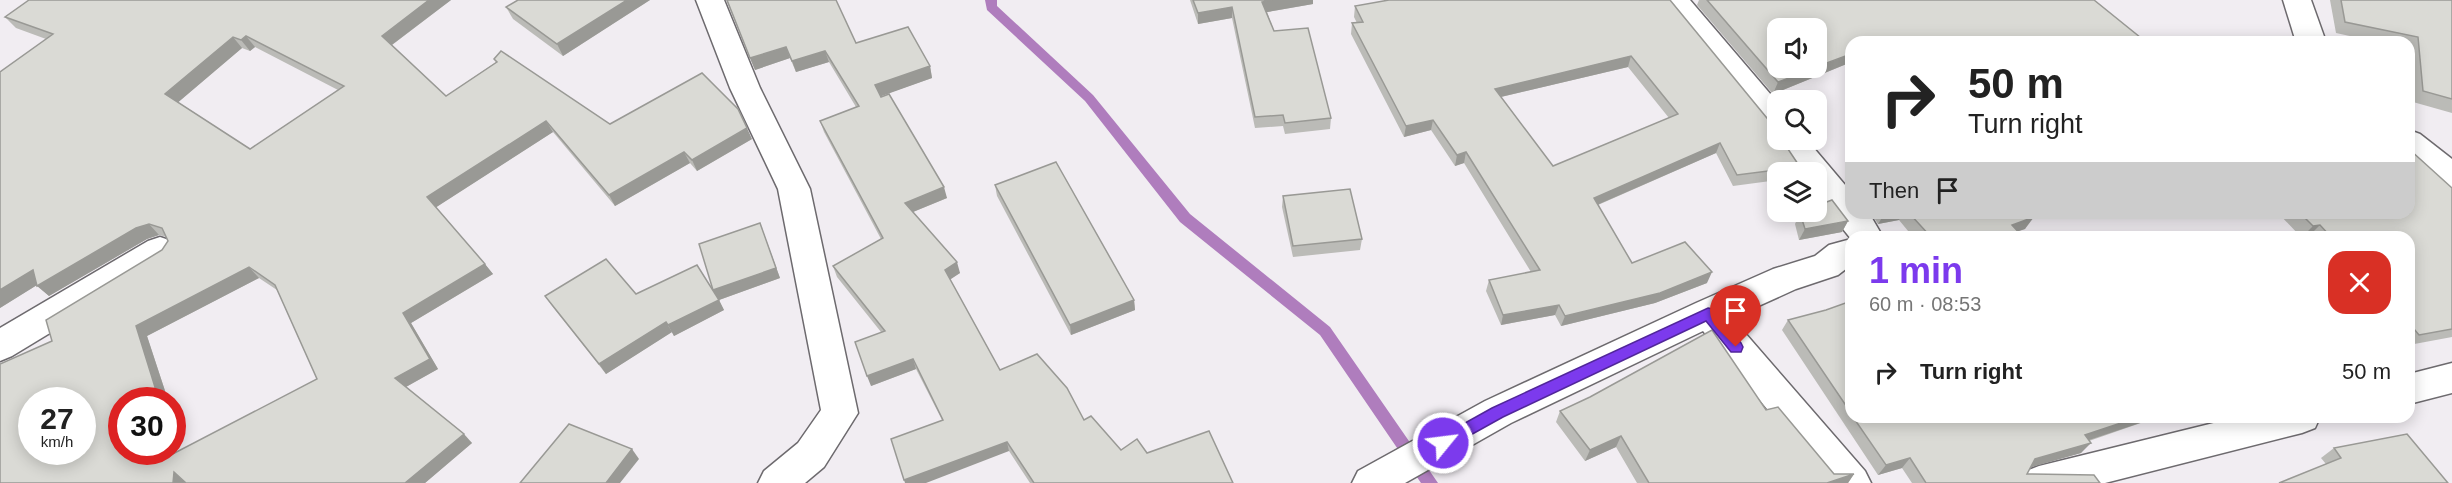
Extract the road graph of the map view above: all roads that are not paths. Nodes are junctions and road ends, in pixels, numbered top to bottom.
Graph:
1 (710, 0) edge
2 (1674, 0) edge
3 (2297, 0) edge
4 (2310, 36) edge
5 (1767, 111) edge
6 (2415, 147) edge
7 (1798, 150) edge
8 (2452, 177) edge
9 (1845, 207) edge
10 (160, 250) edge
11 (1845, 253) edge
12 (1708, 313) junction
13 (0, 346) edge
14 (2452, 378) edge
15 (2415, 387) edge
16 (2283, 423) edge
17 (2122, 474) edge
18 (777, 483) edge
19 (1371, 483) edge
20 (1852, 483) edge
21 (2039, 483) edge

1 - 18 street
2 - 5 street
3 - 4 street
6 - 8 street
7 - 9 street
10 - 13 street
11 - 12 street
12 - 19 street
12 - 20 street
14 - 15 street
16 - 17 street
17 - 21 street

